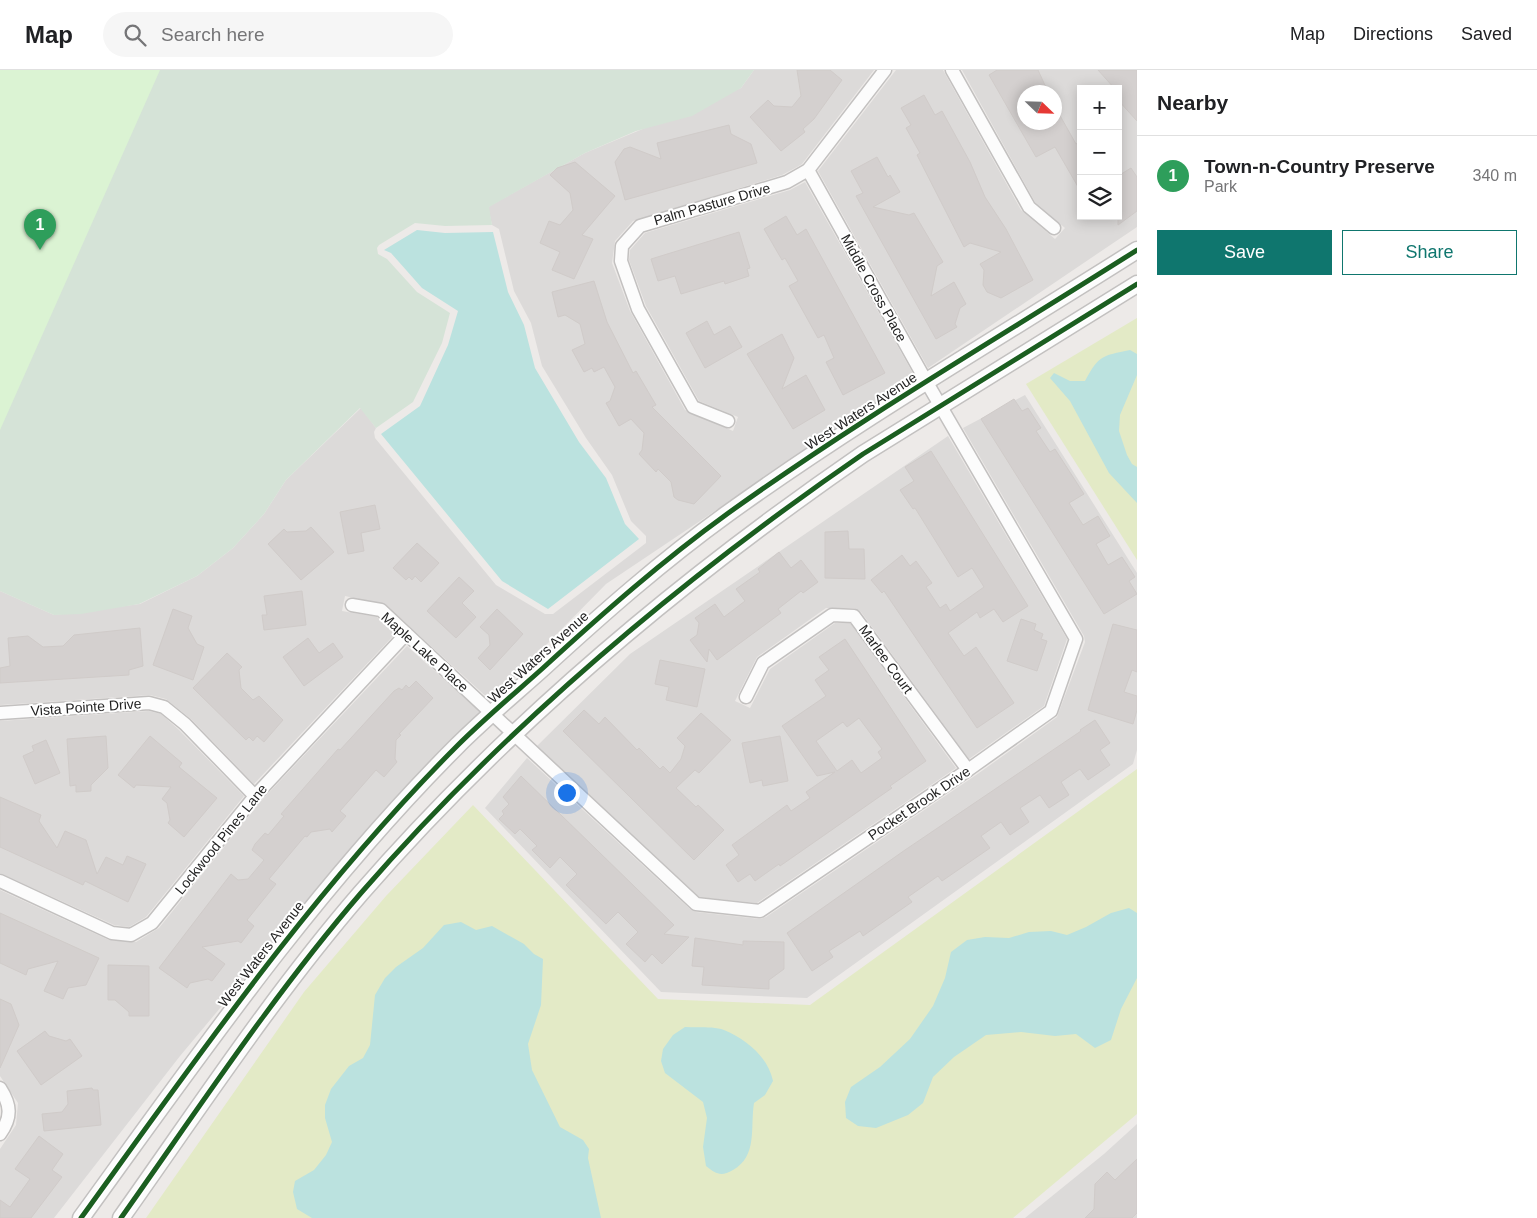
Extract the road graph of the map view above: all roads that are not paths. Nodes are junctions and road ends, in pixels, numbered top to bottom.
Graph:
1 (885, 70) edge
2 (952, 70) edge
3 (808, 170) junction
4 (1054, 228) dead end
5 (1137, 250) edge
6 (1137, 284) edge
7 (926, 381) junction
8 (941, 406) junction
9 (728, 421) dead end
10 (352, 605) dead end
11 (406, 634) junction
12 (746, 697) dead end
13 (0, 713) edge
14 (492, 713) junction
15 (512, 734) junction
16 (968, 770) junction
17 (255, 796) junction
18 (0, 881) edge
19 (0, 1088) edge
20 (0, 1134) edge
21 (81, 1218) edge
22 (121, 1218) edge

1 - 3 street, Palm Pasture Drive
2 - 4 street
3 - 7 street, Middle Cross Place
3 - 9 street, Palm Pasture Drive
5 - 7 street, West Waters Avenue
6 - 8 street
7 - 8 street, Middle Cross Place
7 - 14 street, West Waters Avenue
8 - 15 street
8 - 16 street, Pocket Brook Drive
10 - 11 street, Maple Lake Place
11 - 14 street, Maple Lake Place
11 - 17 street, Lockwood Pines Lane
12 - 16 street, Marlee Court
13 - 17 street, Vista Pointe Drive
14 - 15 street, Maple Lake Place
14 - 21 street, West Waters Avenue
15 - 16 street, Pocket Brook Drive
15 - 22 street
17 - 18 street, Lockwood Pines Lane
19 - 20 street

